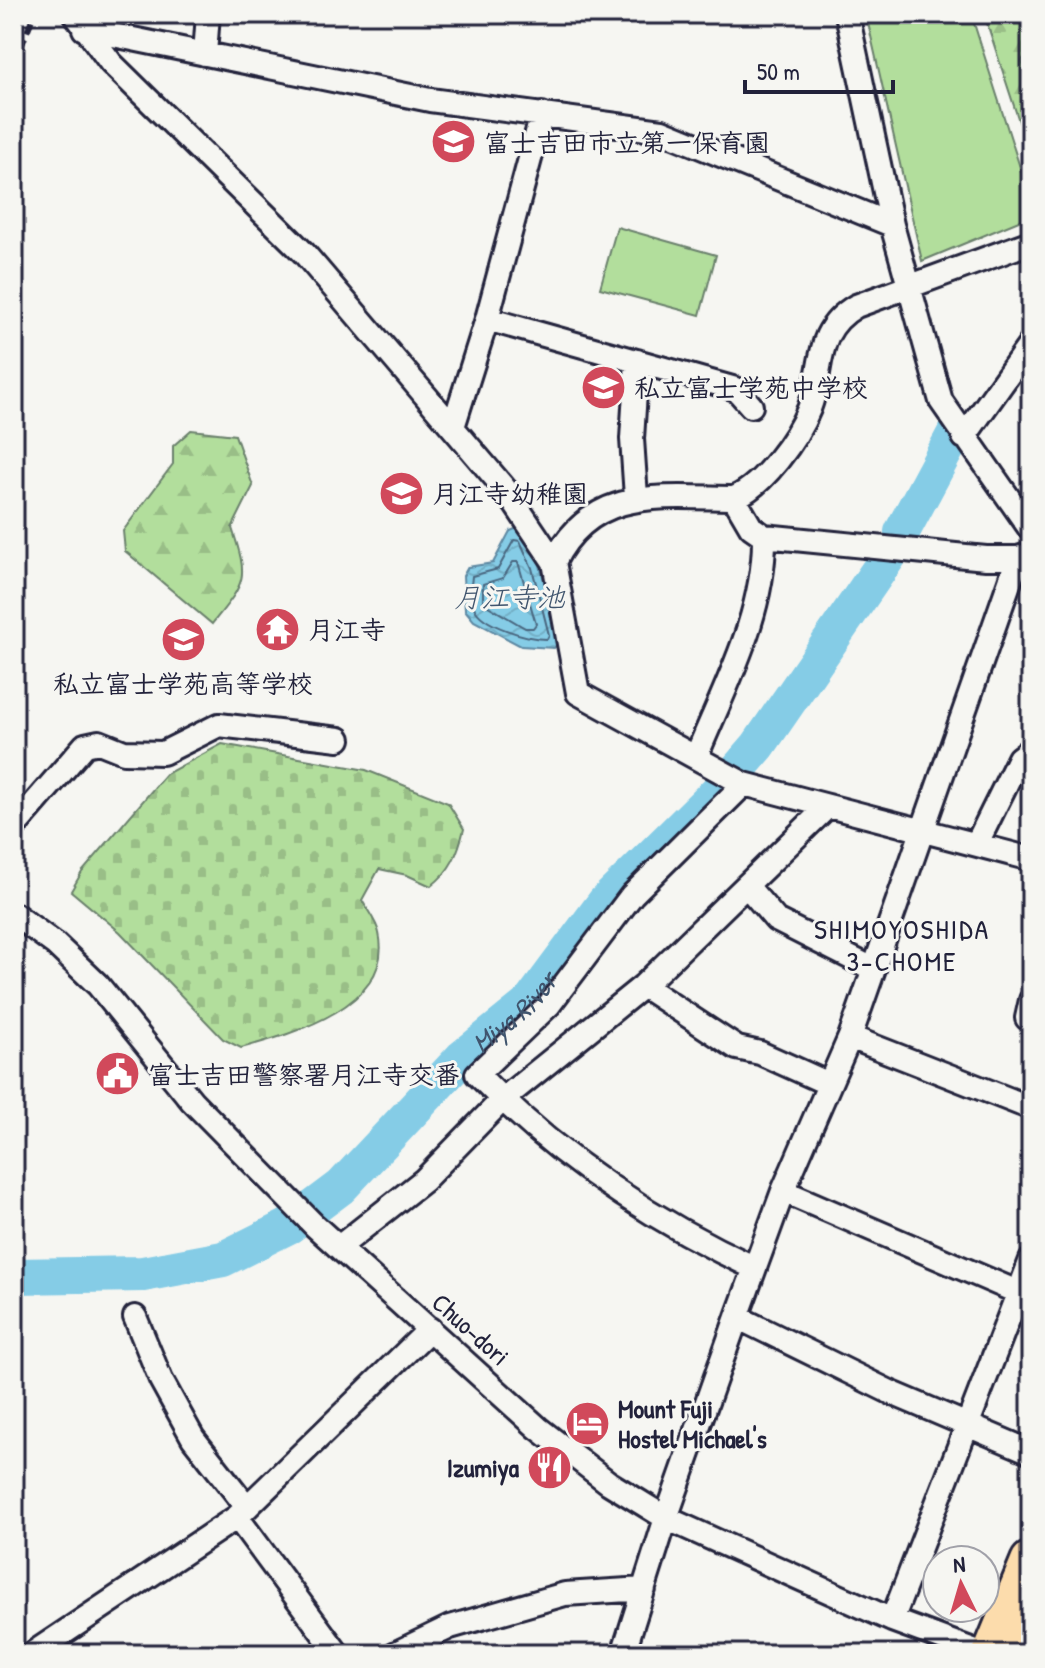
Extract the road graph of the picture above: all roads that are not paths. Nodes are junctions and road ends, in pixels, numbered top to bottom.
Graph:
1 (208, 14) edge
2 (847, 14) edge
3 (79, 22) edge
4 (205, 54) junction
5 (542, 114) junction
6 (892, 225) junction
7 (1025, 250) edge
8 (908, 288) junction
9 (487, 319) junction
10 (1031, 343) edge
11 (637, 361) junction
12 (751, 406) dead end
13 (453, 427) junction
14 (964, 437) junction
15 (636, 497) junction
16 (734, 498) junction
17 (1031, 530) edge
18 (764, 536) junction
19 (1025, 556) edge
20 (554, 562) junction
21 (339, 739) dead end
22 (1031, 749) edge
23 (705, 762) junction
24 (742, 782) junction
25 (828, 806) junction
26 (14, 827) edge
27 (922, 828) junction
28 (977, 843) junction
29 (1031, 859) edge
30 (747, 886) junction
31 (19, 924) edge
32 (873, 969) junction
33 (643, 986) junction
34 (850, 1037) junction
35 (829, 1084) junction
36 (502, 1100) junction
37 (1031, 1108) edge
38 (783, 1191) junction
39 (339, 1247) junction
40 (1031, 1260) edge
41 (755, 1268) junction
42 (1025, 1295) edge
43 (135, 1317) dead end
44 (737, 1317) junction
45 (430, 1329) junction
46 (967, 1425) junction
47 (1031, 1452) edge
48 (242, 1512) junction
49 (666, 1518) junction
50 (1031, 1562) edge
51 (644, 1589) junction
52 (892, 1620) junction
53 (32, 1654) edge
54 (338, 1654) edge
55 (394, 1654) edge
56 (623, 1654) edge
57 (984, 1654) edge
58 (993, 1654) edge

1 - 4 street
2 - 6 street
3 - 4 street
3 - 13 street
4 - 5 street
5 - 6 street
5 - 9 street
6 - 8 street
7 - 8 street
8 - 14 street
8 - 16 street
9 - 11 street
9 - 13 street
10 - 14 street
11 - 12 street
11 - 15 street
13 - 20 street
14 - 17 street
15 - 16 street
15 - 20 street
16 - 18 street
18 - 19 street
18 - 23 street
19 - 27 street
20 - 23 street
21 - 26 street
22 - 28 street
23 - 24 street
24 - 25 street
24 - 36 street
25 - 27 street
25 - 30 street
27 - 28 street
27 - 32 street
28 - 29 street
30 - 32 street
30 - 33 street
31 - 39 street, Chuo-dori
32 - 34 street
33 - 35 street
33 - 36 street
34 - 35 street
34 - 37 street
35 - 38 street
36 - 39 street
36 - 41 street
38 - 41 street
38 - 42 street
39 - 45 street, Chuo-dori
40 - 42 street
41 - 44 street
42 - 46 street
43 - 48 street
44 - 46 street
44 - 49 street
45 - 48 street
45 - 49 street, Chuo-dori
46 - 47 street
46 - 52 street
48 - 53 street
48 - 54 street
49 - 51 street
49 - 52 street, Chuo-dori
50 - 58 highway
51 - 55 street
51 - 56 street
52 - 57 street, Chuo-dori

